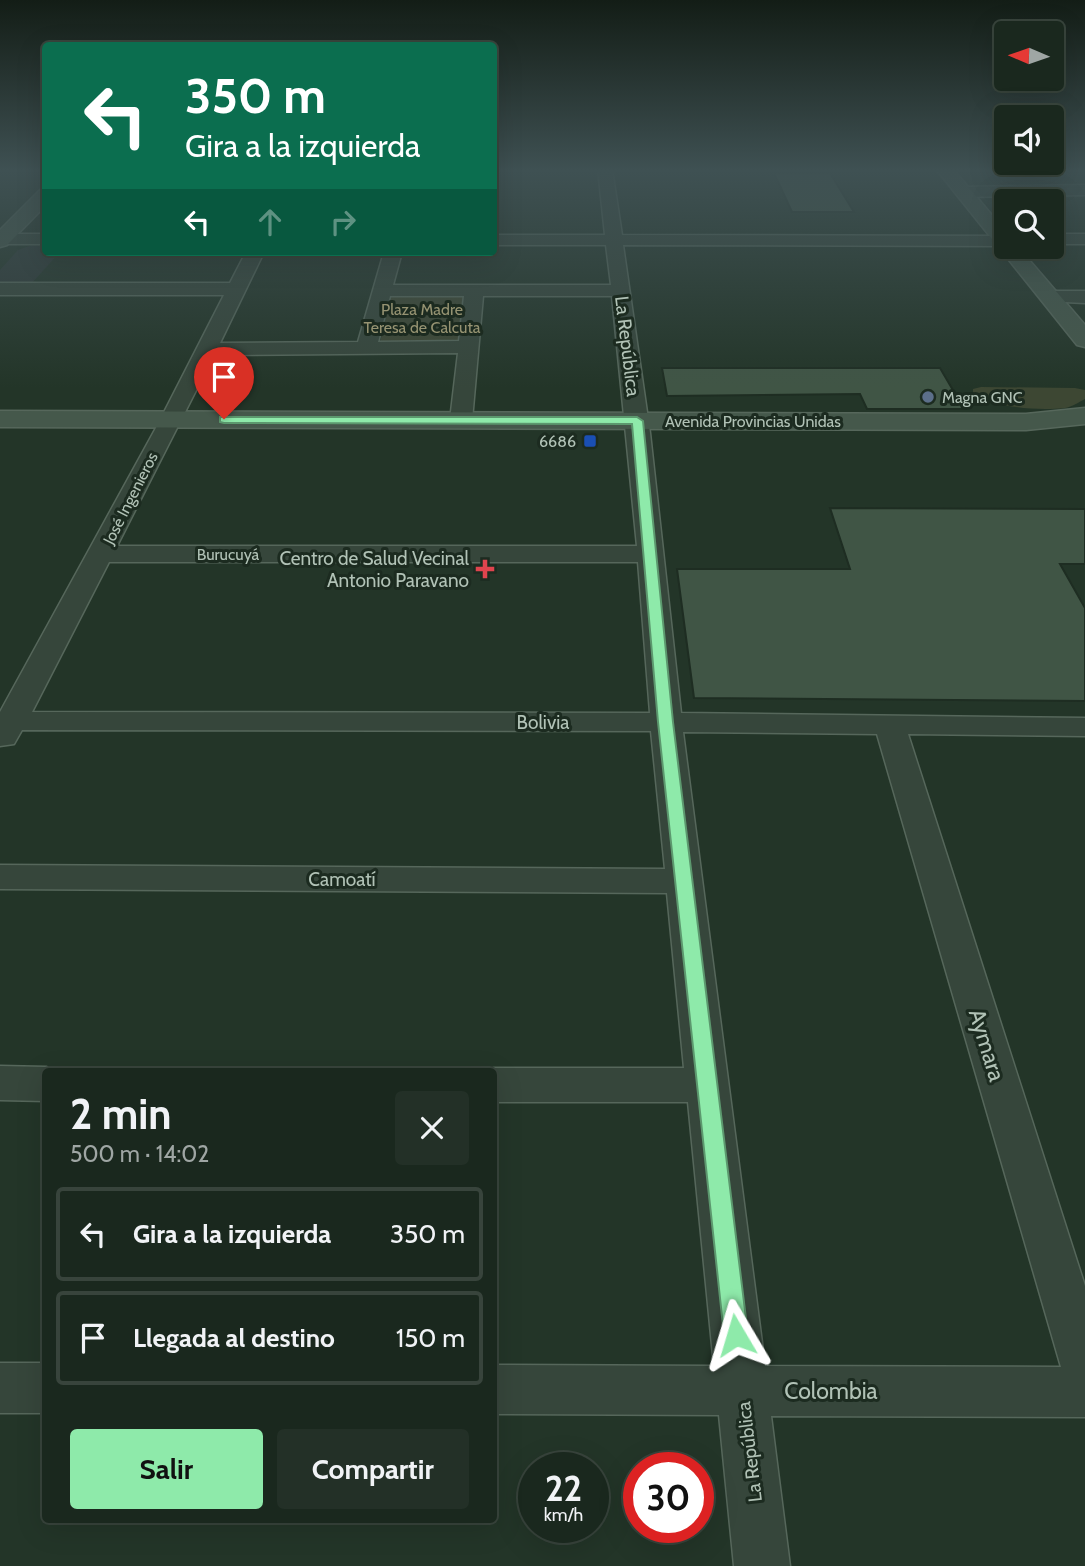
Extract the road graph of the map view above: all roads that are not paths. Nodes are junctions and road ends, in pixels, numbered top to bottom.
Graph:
1 (614, 242) edge
2 (886, 242) edge
3 (994, 243) edge
4 (253, 256) edge
5 (392, 256) edge
6 (1019, 259) edge
7 (0, 289) edge
8 (236, 289) junction
9 (474, 290) junction
10 (621, 290) junction
11 (382, 291) junction
12 (1050, 297) junction
13 (1085, 298) edge
14 (1085, 340) edge
15 (468, 347) junction
16 (366, 348) junction
17 (206, 349) junction
18 (1085, 416) edge
19 (0, 419) edge
20 (461, 420) junction
21 (167, 426) junction
22 (638, 427) junction
23 (0, 432) edge
24 (1085, 435) edge
25 (101, 554) junction
26 (649, 554) junction
27 (666, 722) junction
28 (890, 726) junction
29 (1085, 727) edge
30 (4, 729) edge
31 (0, 877) edge
32 (684, 881) junction
33 (0, 1083) edge
34 (42, 1084) edge
35 (497, 1085) edge
36 (707, 1086) junction
37 (1085, 1365) edge
38 (0, 1388) edge
39 (42, 1388) edge
40 (497, 1390) edge
41 (742, 1391) junction
42 (1085, 1392) edge
43 (762, 1566) edge

1 - 10 street, La República
2 - 3 street
4 - 8 street, José Ingenieros
5 - 11 street
6 - 12 main road
7 - 8 street
8 - 17 street, José Ingenieros
9 - 10 street
9 - 11 street
9 - 15 street
10 - 22 street, La República
11 - 16 street
12 - 13 street
12 - 14 main road
15 - 16 street
15 - 20 street
16 - 17 street
17 - 21 street, José Ingenieros
18 - 22 main road, Avenida Provincias Unidas
19 - 21 main road, Avenida Provincias Unidas
20 - 21 main road, Avenida Provincias Unidas
20 - 22 main road, Avenida Provincias Unidas
21 - 22 main road, Avenida Provincias Unidas
21 - 23 main road, Avenida Provincias Unidas
21 - 25 street, José Ingenieros
22 - 24 main road, Avenida Provincias Unidas
22 - 26 street, La República
25 - 26 street, Burucuyá
25 - 30 street, José Ingenieros
26 - 27 street, La República
27 - 28 street, Bolivia
27 - 30 street, Bolivia
27 - 32 street, La República
28 - 29 street, Bolivia
28 - 37 street, Aymara
31 - 32 street, Camoatí
32 - 36 street, La República
33 - 34 street
35 - 36 street
36 - 41 street, La República
38 - 39 street
40 - 41 street, Colombia
41 - 42 street, Colombia
41 - 43 street, La República

